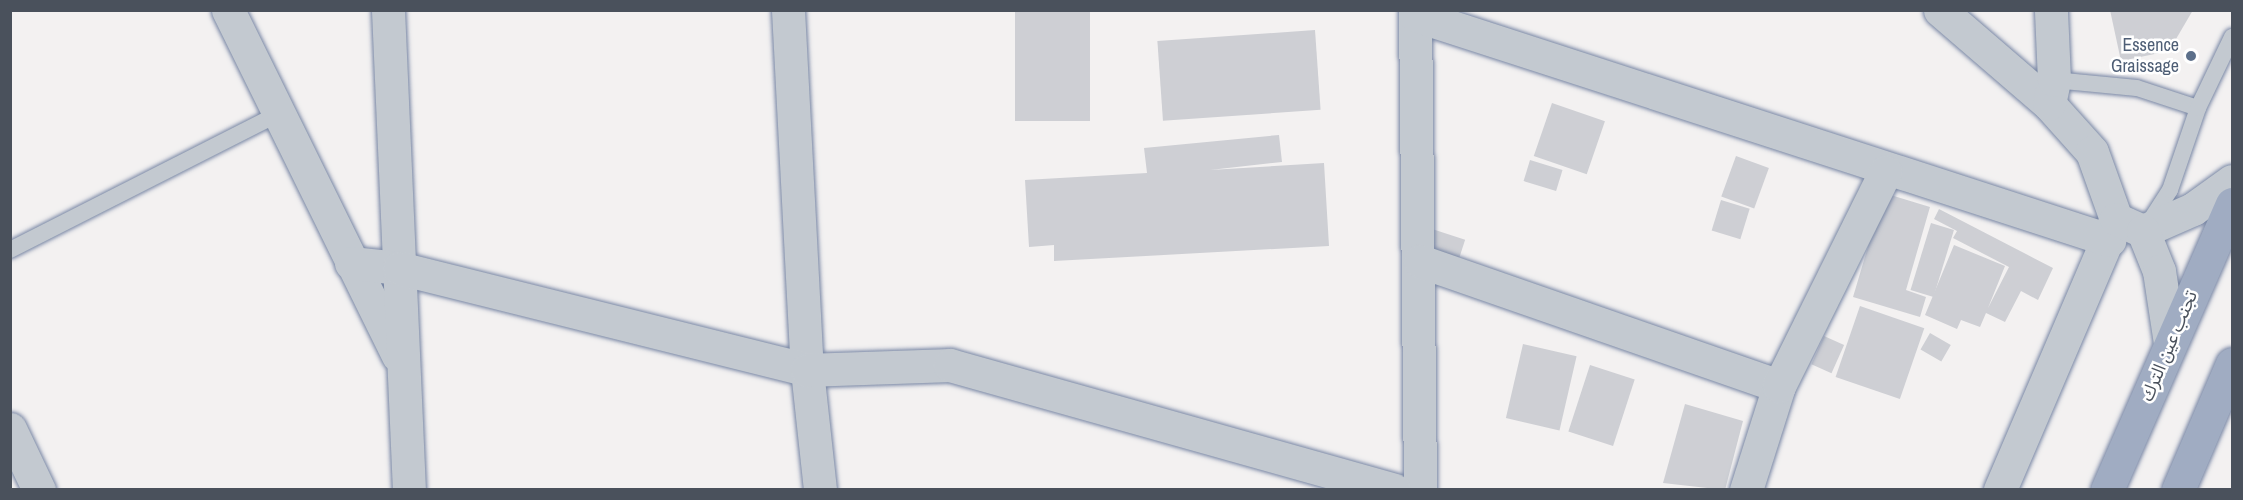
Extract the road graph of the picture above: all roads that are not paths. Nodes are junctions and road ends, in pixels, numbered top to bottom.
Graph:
1 (228, 10) edge
2 (388, 10) edge
3 (788, 10) edge
4 (1940, 10) edge
5 (2051, 10) edge
6 (1415, 13) edge
7 (2232, 37) edge
8 (2051, 92) junction
9 (2198, 108) junction
10 (278, 114) junction
11 (1885, 172) junction
12 (2232, 181) edge
13 (2232, 204) edge
14 (2123, 230) junction
15 (10, 250) edge
16 (1420, 261) junction
17 (351, 263) junction
18 (399, 268) junction
19 (2170, 343) junction
20 (2232, 364) edge
21 (404, 368) junction
22 (807, 370) junction
23 (1779, 386) junction
24 (10, 429) edge
25 (39, 489) edge
26 (409, 489) edge
27 (820, 489) edge
28 (1394, 489) edge
29 (1420, 489) edge
30 (1746, 489) edge
31 (2000, 489) edge
32 (2107, 489) edge
33 (2178, 489) edge

1 - 10 street
2 - 18 street
3 - 22 street
4 - 8 street
5 - 8 street
6 - 11 street
6 - 16 street
7 - 9 lane
8 - 9 lane
8 - 14 street
9 - 14 lane
10 - 15 lane
10 - 17 street
11 - 14 street
11 - 23 street
12 - 14 street
13 - 19 highway, تجنب عين الترك
14 - 19 street
14 - 31 street
16 - 23 street
16 - 29 street
17 - 18 street
17 - 21 street
18 - 21 street
18 - 22 street
19 - 32 highway, تجنب عين الترك
20 - 33 highway
21 - 26 street
22 - 27 street
22 - 28 street
23 - 30 street
24 - 25 street

